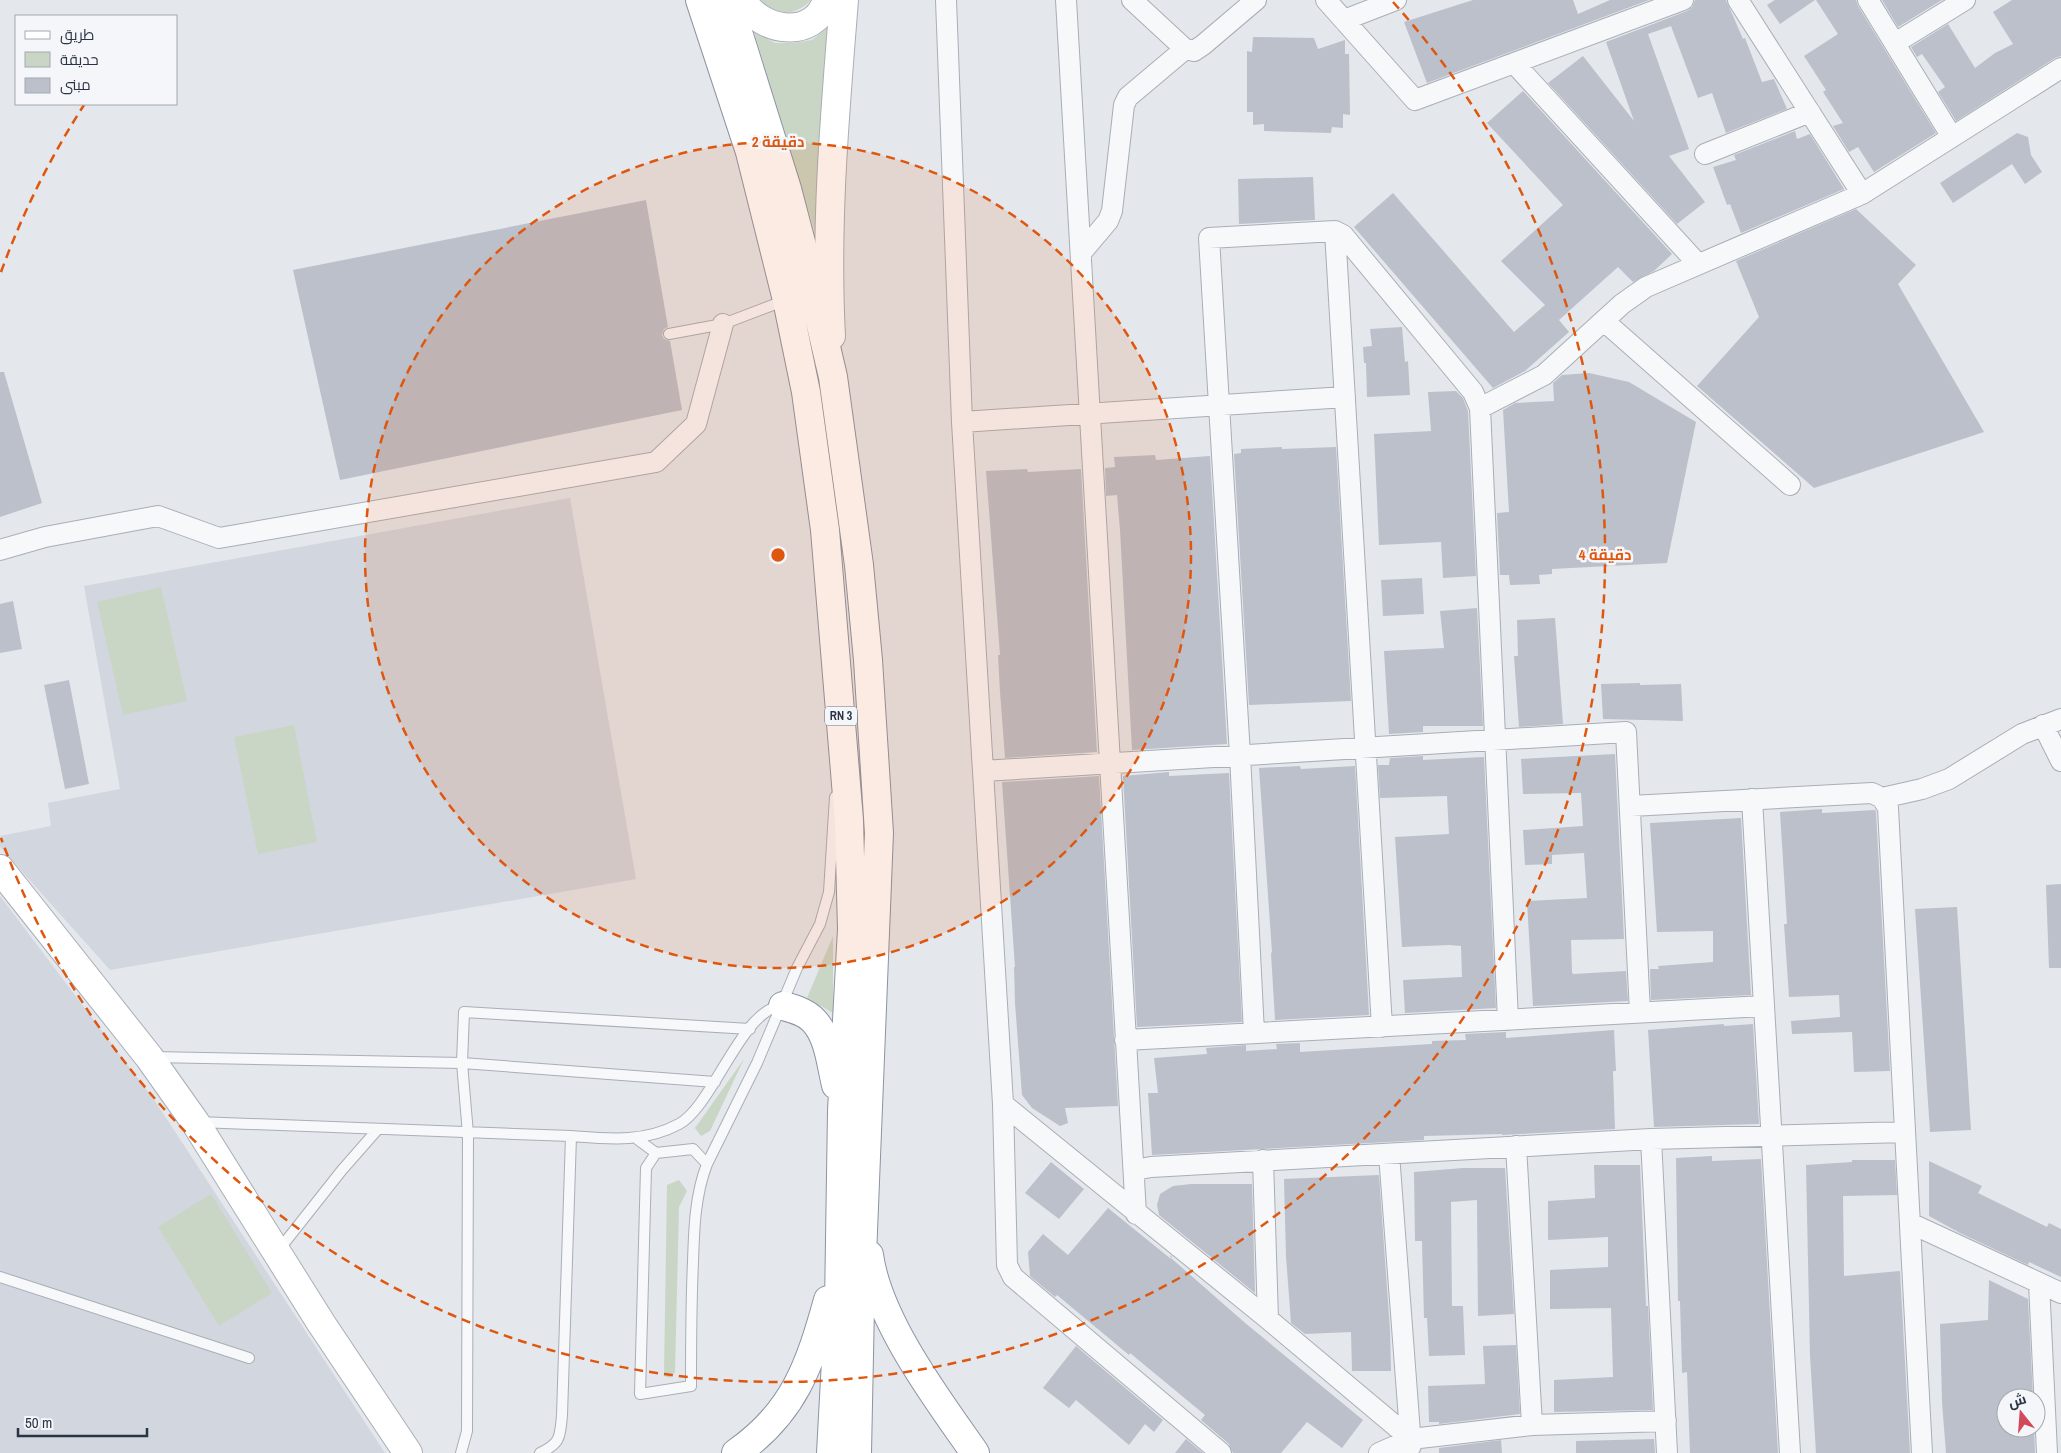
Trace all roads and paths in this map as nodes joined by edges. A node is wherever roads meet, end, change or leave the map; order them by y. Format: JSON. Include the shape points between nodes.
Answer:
{"nodes":[{"id":1,"x":700,"y":0,"type":"edge"},
{"id":2,"x":728,"y":0,"type":"edge"},
{"id":3,"x":742,"y":0,"type":"edge"},
{"id":4,"x":827,"y":0,"type":"edge"},
{"id":5,"x":844,"y":0,"type":"edge"},
{"id":6,"x":946,"y":0,"type":"edge"},
{"id":7,"x":1066,"y":0,"type":"edge"},
{"id":8,"x":1132,"y":0,"type":"edge"},
{"id":9,"x":1256,"y":0,"type":"edge"},
{"id":10,"x":1326,"y":0,"type":"edge"},
{"id":11,"x":1396,"y":0,"type":"edge"},
{"id":12,"x":1683,"y":0,"type":"edge"},
{"id":13,"x":1738,"y":0,"type":"edge"},
{"id":14,"x":1868,"y":0,"type":"edge"},
{"id":15,"x":1965,"y":0,"type":"edge"},
{"id":16,"x":1344,"y":20,"type":"junction"},
{"id":17,"x":1895,"y":43,"type":"junction"},
{"id":18,"x":1185,"y":49,"type":"junction"},
{"id":19,"x":1514,"y":63,"type":"junction"},
{"id":20,"x":2061,"y":68,"type":"edge"},
{"id":21,"x":1810,"y":112,"type":"junction"},
{"id":22,"x":1952,"y":137,"type":"junction"},
{"id":23,"x":1705,"y":154,"type":"dead end"},
{"id":24,"x":1862,"y":194,"type":"junction"},
{"id":25,"x":1335,"y":231,"type":"junction"},
{"id":26,"x":1081,"y":253,"type":"junction"},
{"id":27,"x":1698,"y":264,"type":"junction"},
{"id":28,"x":787,"y":300,"type":"junction"},
{"id":29,"x":1604,"y":321,"type":"junction"},
{"id":30,"x":723,"y":324,"type":"junction"},
{"id":31,"x":669,"y":334,"type":"dead end"},
{"id":32,"x":833,"y":377,"type":"junction"},
{"id":33,"x":1345,"y":397,"type":"junction"},
{"id":34,"x":1219,"y":406,"type":"junction"},
{"id":35,"x":1480,"y":408,"type":"junction"},
{"id":36,"x":1091,"y":414,"type":"junction"},
{"id":37,"x":962,"y":422,"type":"junction"},
{"id":38,"x":1790,"y":485,"type":"dead end"},
{"id":39,"x":0,"y":550,"type":"edge"},
{"id":40,"x":840,"y":701,"type":"junction"},
{"id":41,"x":2052,"y":722,"type":"edge"},
{"id":42,"x":1496,"y":740,"type":"junction"},
{"id":43,"x":1366,"y":747,"type":"junction"},
{"id":44,"x":1240,"y":755,"type":"junction"},
{"id":45,"x":2061,"y":761,"type":"edge"},
{"id":46,"x":1110,"y":762,"type":"junction"},
{"id":47,"x":983,"y":771,"type":"junction"},
{"id":48,"x":1882,"y":798,"type":"junction"},
{"id":49,"x":1752,"y":800,"type":"junction"},
{"id":50,"x":1631,"y":806,"type":"junction"},
{"id":51,"x":1,"y":872,"type":"edge"},
{"id":52,"x":783,"y":1006,"type":"junction"},
{"id":53,"x":1764,"y":1006,"type":"junction"},
{"id":54,"x":1640,"y":1012,"type":"junction"},
{"id":55,"x":1508,"y":1020,"type":"junction"},
{"id":56,"x":1382,"y":1027,"type":"junction"},
{"id":57,"x":750,"y":1029,"type":"junction"},
{"id":58,"x":1254,"y":1033,"type":"junction"},
{"id":59,"x":1125,"y":1040,"type":"junction"},
{"id":60,"x":149,"y":1057,"type":"junction"},
{"id":61,"x":462,"y":1063,"type":"junction"},
{"id":62,"x":715,"y":1082,"type":"junction"},
{"id":63,"x":1003,"y":1104,"type":"junction"},
{"id":64,"x":842,"y":1111,"type":"junction"},
{"id":65,"x":195,"y":1122,"type":"junction"},
{"id":66,"x":378,"y":1129,"type":"junction"},
{"id":67,"x":1905,"y":1132,"type":"junction"},
{"id":68,"x":468,"y":1134,"type":"junction"},
{"id":69,"x":571,"y":1136,"type":"junction"},
{"id":70,"x":1772,"y":1136,"type":"junction"},
{"id":71,"x":637,"y":1139,"type":"junction"},
{"id":72,"x":1651,"y":1139,"type":"junction"},
{"id":73,"x":1516,"y":1146,"type":"junction"},
{"id":74,"x":656,"y":1153,"type":"junction"},
{"id":75,"x":1389,"y":1154,"type":"junction"},
{"id":76,"x":1263,"y":1160,"type":"junction"},
{"id":77,"x":707,"y":1164,"type":"junction"},
{"id":78,"x":1135,"y":1170,"type":"junction"},
{"id":79,"x":864,"y":1214,"type":"junction"},
{"id":80,"x":1136,"y":1214,"type":"junction"},
{"id":81,"x":1910,"y":1223,"type":"junction"},
{"id":82,"x":277,"y":1252,"type":"junction"},
{"id":83,"x":839,"y":1263,"type":"junction"},
{"id":84,"x":0,"y":1277,"type":"edge"},
{"id":85,"x":2039,"y":1283,"type":"junction"},
{"id":86,"x":2061,"y":1293,"type":"edge"},
{"id":87,"x":1268,"y":1319,"type":"junction"},
{"id":88,"x":249,"y":1358,"type":"dead end"},
{"id":89,"x":1666,"y":1421,"type":"junction"},
{"id":90,"x":1532,"y":1425,"type":"junction"},
{"id":91,"x":1411,"y":1446,"type":"edge"},
{"id":92,"x":844,"y":1450,"type":"edge"},
{"id":93,"x":408,"y":1453,"type":"edge"},
{"id":94,"x":461,"y":1453,"type":"edge"},
{"id":95,"x":540,"y":1453,"type":"edge"},
{"id":96,"x":736,"y":1453,"type":"edge"},
{"id":97,"x":976,"y":1453,"type":"edge"},
{"id":98,"x":1220,"y":1453,"type":"edge"},
{"id":99,"x":1379,"y":1453,"type":"edge"},
{"id":100,"x":1667,"y":1453,"type":"edge"},
{"id":101,"x":1790,"y":1453,"type":"edge"},
{"id":102,"x":1922,"y":1453,"type":"edge"},
{"id":103,"x":2047,"y":1453,"type":"edge"}],
"edges":[{"from":1,"to":28,"type":"main road","number":"RN 3","via":[[750,152]]},
{"from":2,"to":32,"type":"main road","number":"RN 3","via":[[789,198]]},
{"from":3,"to":4,"type":"main road","via":[[754,16],[778,28],[802,25],[811,20]]},
{"from":5,"to":32,"type":"main road","via":[[831,171],[829,301]]},
{"from":6,"to":37,"type":"street"},
{"from":7,"to":26,"type":"street"},
{"from":8,"to":18,"type":"street"},
{"from":9,"to":18,"type":"street","via":[[1203,45],[1194,51]]},
{"from":10,"to":16,"type":"street"},
{"from":11,"to":16,"type":"street"},
{"from":12,"to":19,"type":"street"},
{"from":13,"to":21,"type":"street"},
{"from":14,"to":17,"type":"street"},
{"from":15,"to":17,"type":"street"},
{"from":16,"to":19,"type":"street","via":[[1415,100]]},
{"from":17,"to":22,"type":"street"},
{"from":18,"to":26,"type":"street","via":[[1128,97],[1124,104],[1112,211],[1108,221]]},
{"from":19,"to":27,"type":"street"},
{"from":20,"to":22,"type":"street"},
{"from":21,"to":23,"type":"street"},
{"from":21,"to":24,"type":"street"},
{"from":22,"to":24,"type":"street"},
{"from":24,"to":27,"type":"street"},
{"from":25,"to":33,"type":"street"},
{"from":25,"to":34,"type":"street","via":[[1209,238]]},
{"from":25,"to":35,"type":"street","via":[[1343,235],[1473,392]]},
{"from":26,"to":36,"type":"street"},
{"from":27,"to":29,"type":"street","via":[[1646,287]]},
{"from":28,"to":30,"type":"lane"},
{"from":28,"to":40,"type":"main road","number":"RN 3","via":[[817,459]]},
{"from":29,"to":35,"type":"street","via":[[1544,375]]},
{"from":29,"to":38,"type":"street"},
{"from":30,"to":31,"type":"lane"},
{"from":30,"to":39,"type":"street","via":[[696,424],[656,462],[219,538],[158,516],[45,537]]},
{"from":32,"to":79,"type":"main road","number":"RN 3","via":[[859,565],[879,833]]},
{"from":33,"to":34,"type":"street"},
{"from":33,"to":43,"type":"street"},
{"from":34,"to":36,"type":"street"},
{"from":34,"to":44,"type":"street"},
{"from":35,"to":42,"type":"street"},
{"from":36,"to":37,"type":"street"},
{"from":36,"to":46,"type":"street"},
{"from":37,"to":47,"type":"street"},
{"from":40,"to":52,"type":"lane","via":[[829,892],[820,924],[797,968]]},
{"from":40,"to":64,"type":"main road","number":"RN 3","via":[[849,820],[852,929]]},
{"from":41,"to":45,"type":"street"},
{"from":41,"to":48,"type":"street","via":[[2022,734],[1948,779]]},
{"from":42,"to":43,"type":"street"},
{"from":42,"to":50,"type":"street","via":[[1626,732]]},
{"from":42,"to":55,"type":"street"},
{"from":43,"to":44,"type":"street"},
{"from":43,"to":56,"type":"street"},
{"from":44,"to":46,"type":"street"},
{"from":44,"to":58,"type":"street"},
{"from":46,"to":47,"type":"street"},
{"from":46,"to":59,"type":"street"},
{"from":47,"to":63,"type":"street"},
{"from":48,"to":49,"type":"street","via":[[1872,793]]},
{"from":48,"to":67,"type":"street","via":[[1888,808]]},
{"from":49,"to":50,"type":"street"},
{"from":49,"to":53,"type":"street"},
{"from":50,"to":54,"type":"street"},
{"from":51,"to":60,"type":"main road"},
{"from":52,"to":57,"type":"lane","via":[[773,1006]]},
{"from":52,"to":64,"type":"main road","via":[[803,1013],[821,1032]]},
{"from":52,"to":77,"type":"lane"},
{"from":53,"to":54,"type":"street"},
{"from":53,"to":70,"type":"street"},
{"from":54,"to":55,"type":"street"},
{"from":55,"to":56,"type":"street"},
{"from":56,"to":58,"type":"street"},
{"from":57,"to":61,"type":"lane","via":[[464,1012]]},
{"from":57,"to":62,"type":"lane","via":[[730,1054]]},
{"from":58,"to":59,"type":"street"},
{"from":59,"to":78,"type":"street"},
{"from":60,"to":61,"type":"lane"},
{"from":60,"to":65,"type":"main road"},
{"from":61,"to":62,"type":"lane"},
{"from":61,"to":68,"type":"lane"},
{"from":62,"to":71,"type":"lane","via":[[682,1123]]},
{"from":63,"to":80,"type":"street"},
{"from":63,"to":98,"type":"street","via":[[1007,1265],[1013,1277]]},
{"from":64,"to":83,"type":"main road","number":"RN 3"},
{"from":65,"to":66,"type":"lane"},
{"from":65,"to":82,"type":"main road"},
{"from":66,"to":68,"type":"lane"},
{"from":66,"to":82,"type":"lane"},
{"from":67,"to":70,"type":"street"},
{"from":67,"to":81,"type":"street"},
{"from":68,"to":69,"type":"lane"},
{"from":68,"to":94,"type":"lane","via":[[466,1431]]},
{"from":69,"to":71,"type":"lane"},
{"from":69,"to":95,"type":"lane","via":[[560,1437]]},
{"from":70,"to":72,"type":"street"},
{"from":70,"to":101,"type":"street"},
{"from":71,"to":74,"type":"lane"},
{"from":72,"to":73,"type":"street"},
{"from":72,"to":89,"type":"street"},
{"from":73,"to":75,"type":"street"},
{"from":73,"to":90,"type":"street"},
{"from":74,"to":77,"type":"lane","via":[[694,1150]]},
{"from":74,"to":77,"type":"lane","via":[[646,1168],[640,1394],[691,1386],[694,1228],[699,1184]]},
{"from":75,"to":76,"type":"street"},
{"from":75,"to":91,"type":"street"},
{"from":76,"to":78,"type":"street"},
{"from":76,"to":87,"type":"street"},
{"from":78,"to":80,"type":"street"},
{"from":79,"to":92,"type":"main road","number":"RN 3"},
{"from":79,"to":97,"type":"main road","via":[[870,1259],[881,1298],[898,1334]]},
{"from":80,"to":87,"type":"street"},
{"from":81,"to":85,"type":"street"},
{"from":81,"to":102,"type":"street"},
{"from":82,"to":93,"type":"main road"},
{"from":83,"to":92,"type":"main road","number":"RN 3"},
{"from":83,"to":96,"type":"main road","via":[[810,1361],[794,1394],[773,1422]]},
{"from":84,"to":88,"type":"lane"},
{"from":85,"to":86,"type":"street"},
{"from":85,"to":103,"type":"street"},
{"from":87,"to":91,"type":"street"},
{"from":89,"to":90,"type":"street"},
{"from":89,"to":100,"type":"street"},
{"from":90,"to":91,"type":"street"},
{"from":91,"to":99,"type":"street"}]}
